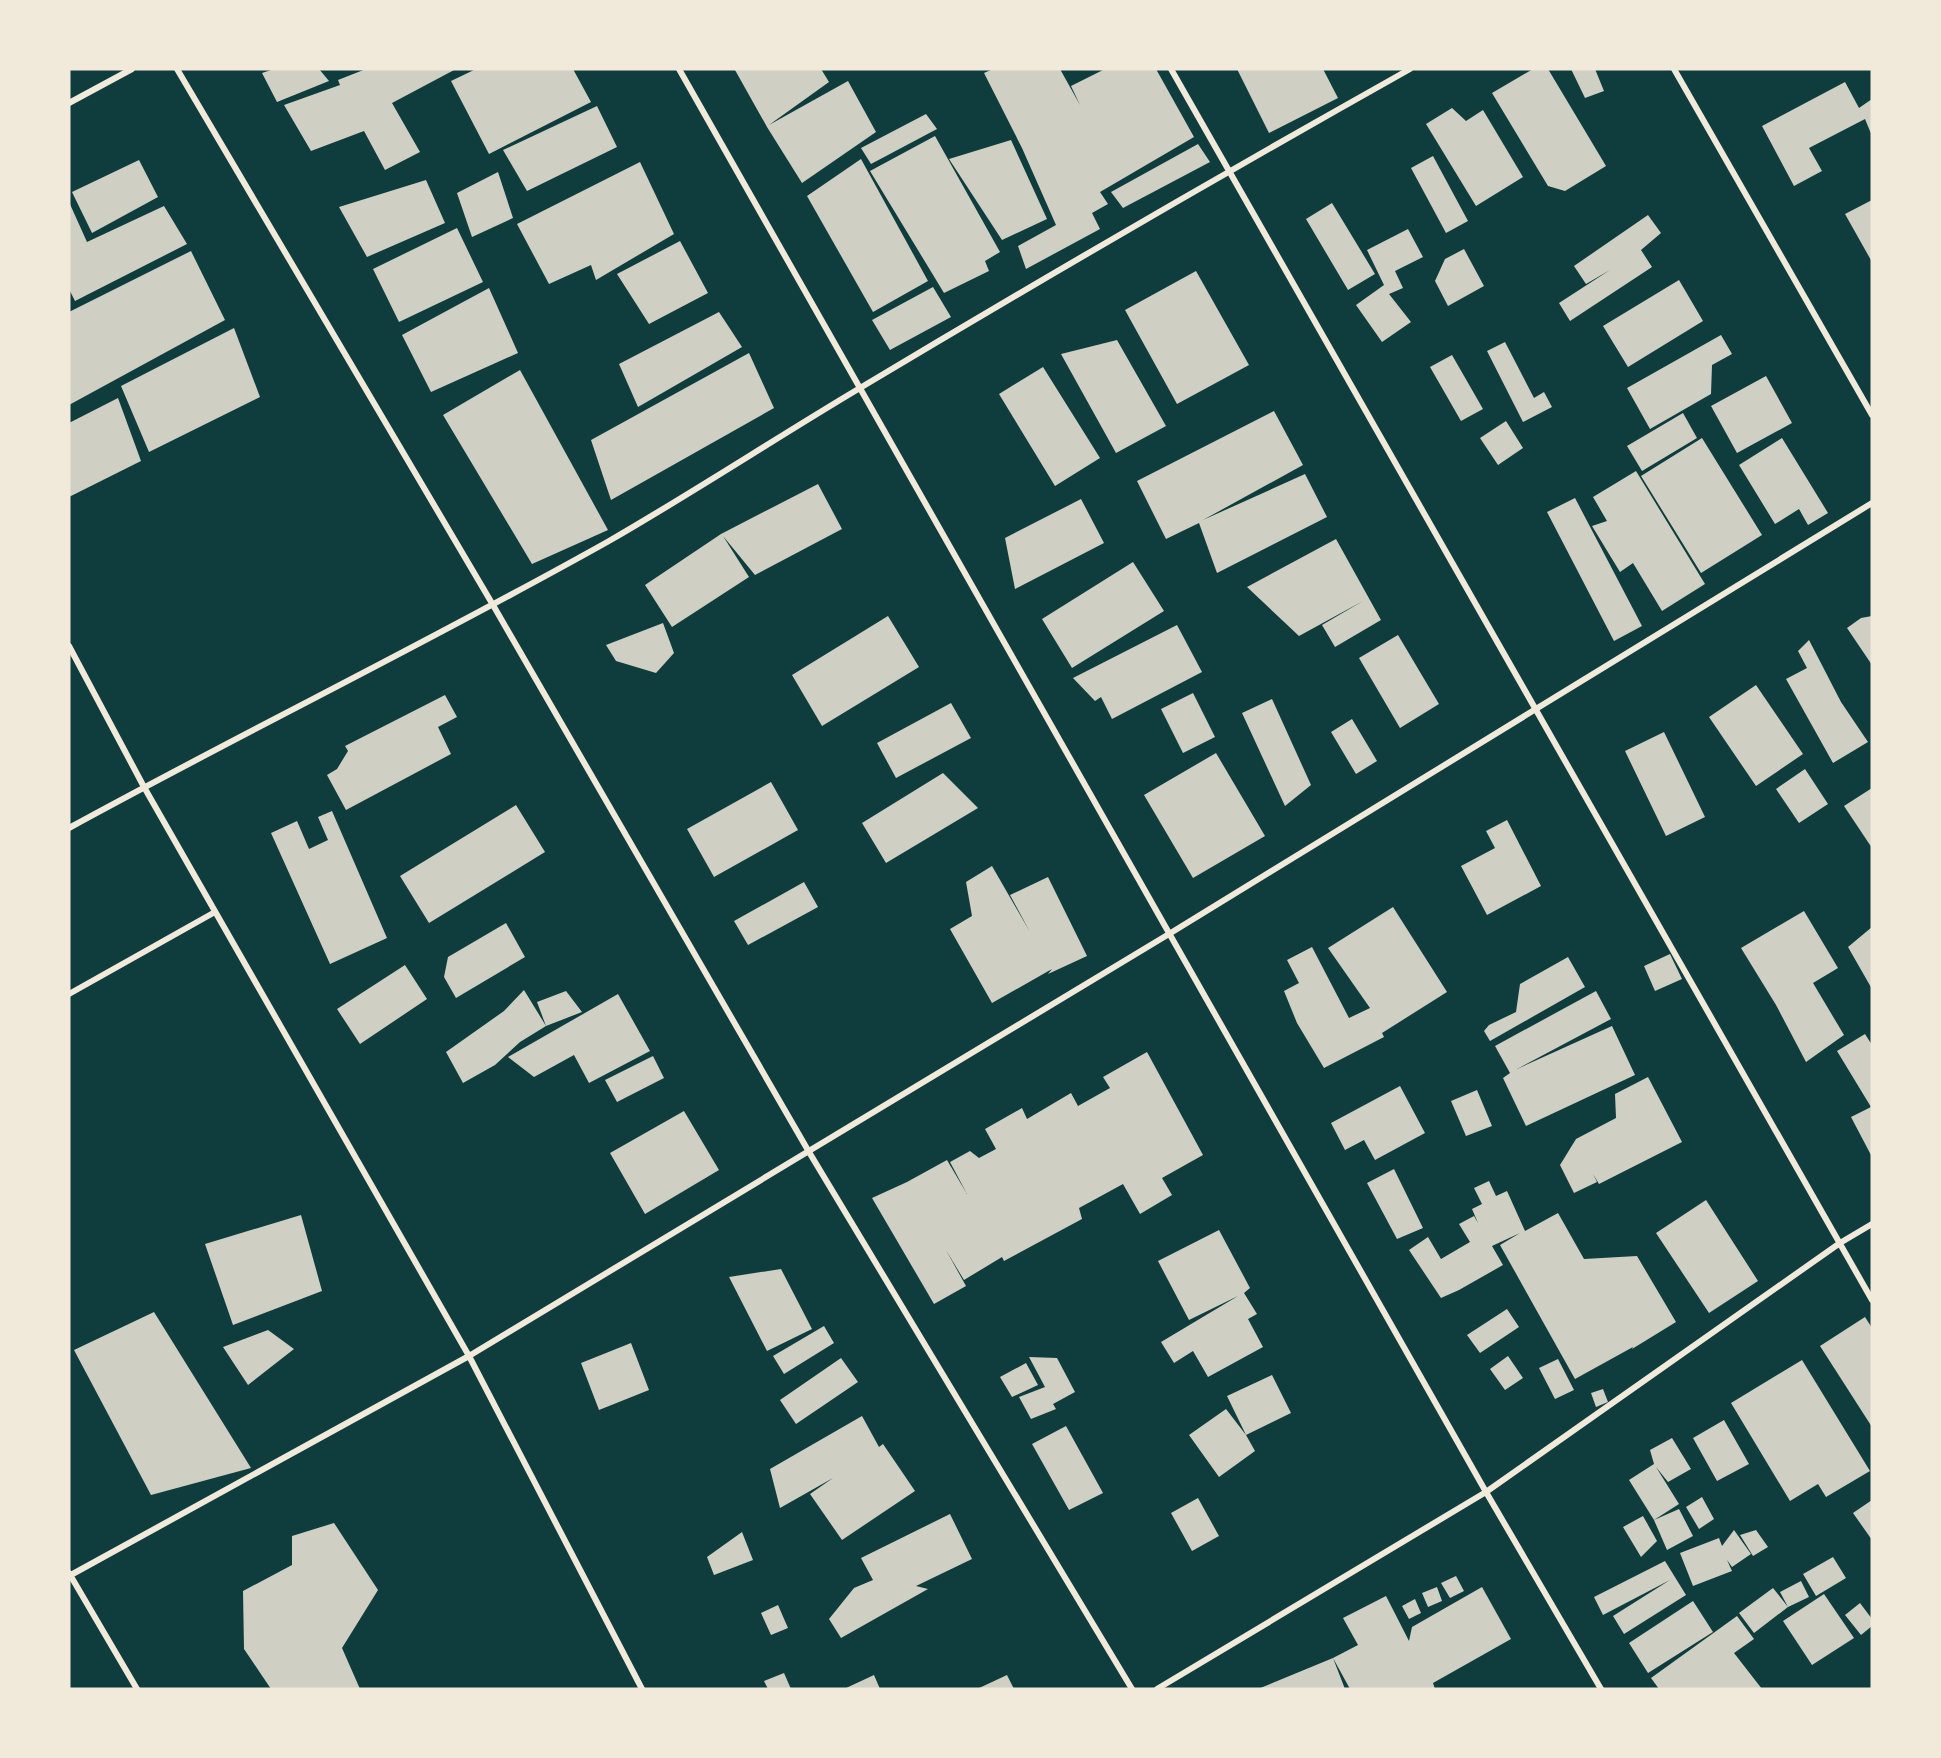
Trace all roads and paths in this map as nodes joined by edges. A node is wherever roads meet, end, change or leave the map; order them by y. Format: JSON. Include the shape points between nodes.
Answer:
{"nodes":[{"id":1,"x":132,"y":69,"type":"edge"},
{"id":2,"x":177,"y":69,"type":"edge"},
{"id":3,"x":679,"y":69,"type":"edge"},
{"id":4,"x":1171,"y":69,"type":"edge"},
{"id":5,"x":1410,"y":69,"type":"edge"},
{"id":6,"x":1674,"y":69,"type":"edge"},
{"id":7,"x":69,"y":103,"type":"edge"},
{"id":8,"x":1229,"y":171,"type":"junction"},
{"id":9,"x":859,"y":388,"type":"junction"},
{"id":10,"x":1872,"y":415,"type":"edge"},
{"id":11,"x":1872,"y":503,"type":"edge"},
{"id":12,"x":493,"y":605,"type":"junction"},
{"id":13,"x":69,"y":646,"type":"edge"},
{"id":14,"x":1535,"y":709,"type":"junction"},
{"id":15,"x":144,"y":787,"type":"junction"},
{"id":16,"x":69,"y":828,"type":"edge"},
{"id":17,"x":215,"y":912,"type":"junction"},
{"id":18,"x":1169,"y":934,"type":"junction"},
{"id":19,"x":69,"y":994,"type":"edge"},
{"id":20,"x":809,"y":1152,"type":"junction"},
{"id":21,"x":1872,"y":1224,"type":"edge"},
{"id":22,"x":1840,"y":1244,"type":"junction"},
{"id":23,"x":1872,"y":1300,"type":"edge"},
{"id":24,"x":469,"y":1356,"type":"junction"},
{"id":25,"x":1486,"y":1492,"type":"junction"},
{"id":26,"x":70,"y":1575,"type":"edge"},
{"id":27,"x":137,"y":1689,"type":"edge"},
{"id":28,"x":642,"y":1689,"type":"edge"},
{"id":29,"x":1132,"y":1689,"type":"edge"},
{"id":30,"x":1157,"y":1689,"type":"edge"},
{"id":31,"x":1601,"y":1689,"type":"edge"}],
"edges":[{"from":1,"to":7,"type":"street"},
{"from":2,"to":12,"type":"street"},
{"from":3,"to":9,"type":"street"},
{"from":4,"to":8,"type":"street"},
{"from":5,"to":8,"type":"street"},
{"from":6,"to":10,"type":"street"},
{"from":8,"to":9,"type":"street"},
{"from":8,"to":14,"type":"street"},
{"from":9,"to":12,"type":"street","via":[[612,539]]},
{"from":9,"to":18,"type":"street"},
{"from":11,"to":14,"type":"street"},
{"from":12,"to":15,"type":"street"},
{"from":12,"to":20,"type":"street"},
{"from":13,"to":15,"type":"street"},
{"from":14,"to":18,"type":"street"},
{"from":14,"to":22,"type":"street"},
{"from":15,"to":16,"type":"street"},
{"from":15,"to":17,"type":"street"},
{"from":17,"to":19,"type":"street"},
{"from":17,"to":24,"type":"street"},
{"from":18,"to":20,"type":"street"},
{"from":18,"to":25,"type":"street"},
{"from":20,"to":24,"type":"street"},
{"from":20,"to":29,"type":"street"},
{"from":21,"to":22,"type":"street"},
{"from":22,"to":23,"type":"street"},
{"from":22,"to":25,"type":"street"},
{"from":24,"to":26,"type":"street"},
{"from":24,"to":28,"type":"street"},
{"from":25,"to":30,"type":"street"},
{"from":25,"to":31,"type":"street"},
{"from":26,"to":27,"type":"street"}]}
